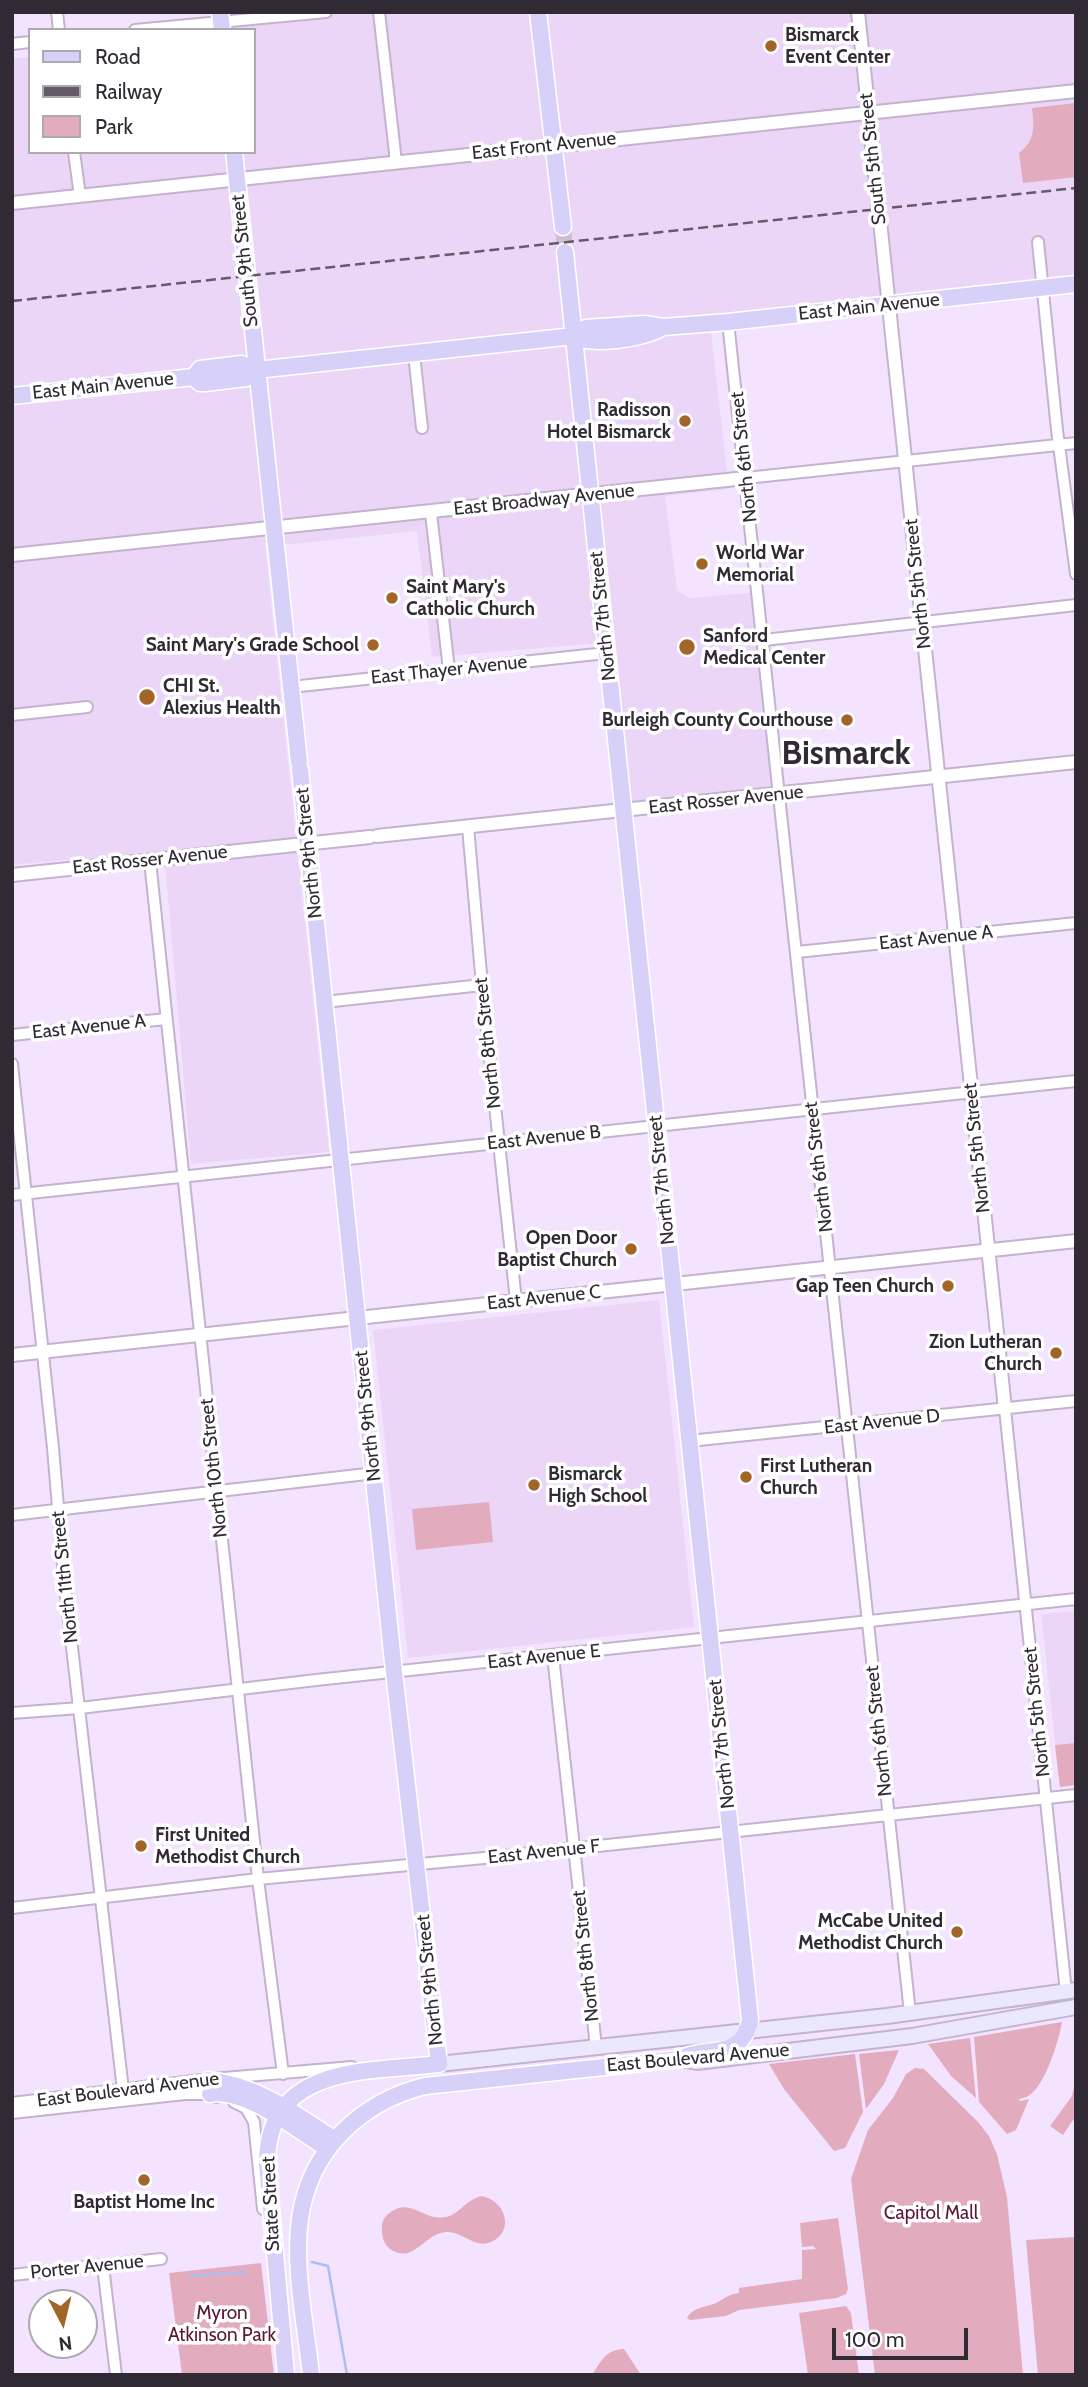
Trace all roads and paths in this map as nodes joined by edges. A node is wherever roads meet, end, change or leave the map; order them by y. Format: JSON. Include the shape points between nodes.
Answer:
{"nodes":[{"id":1,"x":326,"y":12,"type":"edge"},
{"id":2,"x":379,"y":12,"type":"edge"},
{"id":3,"x":538,"y":12,"type":"edge"},
{"id":4,"x":858,"y":12,"type":"edge"},
{"id":5,"x":221,"y":22,"type":"edge"},
{"id":6,"x":156,"y":28,"type":"edge"},
{"id":7,"x":1076,"y":91,"type":"edge"},
{"id":8,"x":868,"y":113,"type":"junction"},
{"id":9,"x":553,"y":145,"type":"junction"},
{"id":10,"x":74,"y":154,"type":"edge"},
{"id":11,"x":234,"y":154,"type":"edge"},
{"id":12,"x":396,"y":162,"type":"junction"},
{"id":13,"x":237,"y":179,"type":"junction"},
{"id":14,"x":80,"y":196,"type":"junction"},
{"id":15,"x":12,"y":203,"type":"edge"},
{"id":16,"x":562,"y":226,"type":"tunnel mouth"},
{"id":17,"x":1038,"y":242,"type":"dead end"},
{"id":18,"x":565,"y":252,"type":"tunnel mouth"},
{"id":19,"x":1076,"y":284,"type":"edge"},
{"id":20,"x":1044,"y":287,"type":"junction"},
{"id":21,"x":889,"y":305,"type":"junction"},
{"id":22,"x":729,"y":322,"type":"junction"},
{"id":23,"x":574,"y":336,"type":"junction"},
{"id":24,"x":414,"y":354,"type":"junction"},
{"id":25,"x":256,"y":370,"type":"junction"},
{"id":26,"x":12,"y":396,"type":"edge"},
{"id":27,"x":422,"y":428,"type":"dead end"},
{"id":28,"x":1076,"y":443,"type":"edge"},
{"id":29,"x":1059,"y":445,"type":"junction"},
{"id":30,"x":905,"y":461,"type":"junction"},
{"id":31,"x":746,"y":478,"type":"junction"},
{"id":32,"x":590,"y":495,"type":"junction"},
{"id":33,"x":431,"y":513,"type":"junction"},
{"id":34,"x":274,"y":527,"type":"junction"},
{"id":35,"x":12,"y":555,"type":"edge"},
{"id":36,"x":1076,"y":574,"type":"edge"},
{"id":37,"x":1076,"y":605,"type":"edge"},
{"id":38,"x":922,"y":621,"type":"junction"},
{"id":39,"x":764,"y":640,"type":"junction"},
{"id":40,"x":606,"y":653,"type":"junction"},
{"id":41,"x":449,"y":670,"type":"junction"},
{"id":42,"x":291,"y":687,"type":"junction"},
{"id":43,"x":87,"y":707,"type":"dead end"},
{"id":44,"x":12,"y":715,"type":"edge"},
{"id":45,"x":1076,"y":762,"type":"edge"},
{"id":46,"x":938,"y":778,"type":"junction"},
{"id":47,"x":780,"y":794,"type":"junction"},
{"id":48,"x":623,"y":811,"type":"junction"},
{"id":49,"x":468,"y":827,"type":"junction"},
{"id":50,"x":307,"y":843,"type":"junction"},
{"id":51,"x":150,"y":861,"type":"junction"},
{"id":52,"x":12,"y":875,"type":"edge"},
{"id":53,"x":1076,"y":923,"type":"edge"},
{"id":54,"x":955,"y":936,"type":"junction"},
{"id":55,"x":797,"y":952,"type":"junction"},
{"id":56,"x":482,"y":985,"type":"junction"},
{"id":57,"x":324,"y":1002,"type":"junction"},
{"id":58,"x":166,"y":1018,"type":"junction"},
{"id":59,"x":12,"y":1035,"type":"edge"},
{"id":60,"x":12,"y":1064,"type":"edge"},
{"id":61,"x":1076,"y":1081,"type":"edge"},
{"id":62,"x":971,"y":1093,"type":"junction"},
{"id":63,"x":812,"y":1110,"type":"junction"},
{"id":64,"x":656,"y":1127,"type":"junction"},
{"id":65,"x":499,"y":1143,"type":"junction"},
{"id":66,"x":341,"y":1160,"type":"junction"},
{"id":67,"x":183,"y":1177,"type":"junction"},
{"id":68,"x":25,"y":1194,"type":"junction"},
{"id":69,"x":12,"y":1195,"type":"edge"},
{"id":70,"x":1076,"y":1241,"type":"edge"},
{"id":71,"x":988,"y":1251,"type":"junction"},
{"id":72,"x":831,"y":1268,"type":"junction"},
{"id":73,"x":673,"y":1284,"type":"junction"},
{"id":74,"x":516,"y":1301,"type":"junction"},
{"id":75,"x":358,"y":1319,"type":"junction"},
{"id":76,"x":200,"y":1335,"type":"junction"},
{"id":77,"x":43,"y":1351,"type":"junction"},
{"id":78,"x":12,"y":1355,"type":"edge"},
{"id":79,"x":1076,"y":1401,"type":"edge"},
{"id":80,"x":1004,"y":1409,"type":"junction"},
{"id":81,"x":847,"y":1426,"type":"junction"},
{"id":82,"x":689,"y":1441,"type":"junction"},
{"id":83,"x":375,"y":1473,"type":"junction"},
{"id":84,"x":216,"y":1493,"type":"junction"},
{"id":85,"x":59,"y":1510,"type":"junction"},
{"id":86,"x":12,"y":1515,"type":"edge"},
{"id":87,"x":1076,"y":1599,"type":"edge"},
{"id":88,"x":1025,"y":1605,"type":"junction"},
{"id":89,"x":868,"y":1622,"type":"junction"},
{"id":90,"x":712,"y":1639,"type":"junction"},
{"id":91,"x":553,"y":1656,"type":"junction"},
{"id":92,"x":394,"y":1672,"type":"junction"},
{"id":93,"x":239,"y":1689,"type":"junction"},
{"id":94,"x":80,"y":1708,"type":"junction"},
{"id":95,"x":12,"y":1713,"type":"edge"},
{"id":96,"x":1076,"y":1795,"type":"edge"},
{"id":97,"x":1046,"y":1798,"type":"junction"},
{"id":98,"x":888,"y":1815,"type":"junction"},
{"id":99,"x":731,"y":1832,"type":"junction"},
{"id":100,"x":574,"y":1849,"type":"junction"},
{"id":101,"x":417,"y":1865,"type":"junction"},
{"id":102,"x":258,"y":1879,"type":"junction"},
{"id":103,"x":101,"y":1898,"type":"junction"},
{"id":104,"x":12,"y":1908,"type":"edge"},
{"id":105,"x":1071,"y":1991,"type":"edge"},
{"id":106,"x":1076,"y":2007,"type":"edge"},
{"id":107,"x":910,"y":2013,"type":"junction"},
{"id":108,"x":747,"y":2031,"type":"junction"},
{"id":109,"x":596,"y":2047,"type":"junction"},
{"id":110,"x":679,"y":2059,"type":"junction"},
{"id":111,"x":439,"y":2064,"type":"junction"},
{"id":112,"x":410,"y":2067,"type":"junction"},
{"id":113,"x":284,"y":2074,"type":"junction"},
{"id":114,"x":488,"y":2079,"type":"junction"},
{"id":115,"x":209,"y":2087,"type":"junction"},
{"id":116,"x":123,"y":2090,"type":"junction"},
{"id":117,"x":12,"y":2103,"type":"edge"},
{"id":118,"x":281,"y":2112,"type":"junction"},
{"id":119,"x":12,"y":2113,"type":"edge"},
{"id":120,"x":331,"y":2145,"type":"junction"},
{"id":121,"x":161,"y":2259,"type":"dead end"},
{"id":122,"x":274,"y":2263,"type":"junction"},
{"id":123,"x":103,"y":2266,"type":"junction"},
{"id":124,"x":12,"y":2275,"type":"edge"},
{"id":125,"x":116,"y":2375,"type":"edge"},
{"id":126,"x":286,"y":2375,"type":"edge"},
{"id":127,"x":311,"y":2375,"type":"edge"}],
"edges":[{"from":1,"to":5,"type":"street"},
{"from":2,"to":12,"type":"street"},
{"from":3,"to":9,"type":"main road"},
{"from":4,"to":8,"type":"street","name":"South 5th Street"},
{"from":5,"to":6,"type":"street"},
{"from":7,"to":8,"type":"street","name":"East Front Avenue"},
{"from":8,"to":9,"type":"street","name":"East Front Avenue"},
{"from":8,"to":21,"type":"street","name":"South 5th Street"},
{"from":9,"to":12,"type":"street","name":"East Front Avenue"},
{"from":9,"to":16,"type":"main road"},
{"from":10,"to":14,"type":"street"},
{"from":11,"to":13,"type":"main road","name":"South 9th Street"},
{"from":12,"to":13,"type":"street","name":"East Front Avenue"},
{"from":13,"to":14,"type":"street","name":"East Front Avenue"},
{"from":13,"to":25,"type":"main road","name":"South 9th Street"},
{"from":14,"to":15,"type":"street","name":"East Front Avenue"},
{"from":17,"to":20,"type":"street"},
{"from":18,"to":23,"type":"main road","name":"North 7th Street"},
{"from":19,"to":20,"type":"main road","name":"East Main Avenue"},
{"from":20,"to":21,"type":"main road","name":"East Main Avenue"},
{"from":20,"to":29,"type":"street"},
{"from":21,"to":22,"type":"main road","name":"East Main Avenue"},
{"from":21,"to":30,"type":"street","name":"North 5th Street"},
{"from":22,"to":23,"type":"main road","name":"East Main Avenue","via":[[663,327],[645,335],[588,342]]},
{"from":22,"to":31,"type":"street","name":"North 6th Street"},
{"from":23,"to":24,"type":"main road","name":"East Main Avenue"},
{"from":23,"to":32,"type":"main road","name":"North 7th Street"},
{"from":24,"to":25,"type":"main road","name":"East Main Avenue"},
{"from":24,"to":27,"type":"street"},
{"from":25,"to":26,"type":"main road","name":"East Main Avenue","via":[[242,364],[202,368],[194,377]]},
{"from":25,"to":34,"type":"main road","name":"North 9th Street"},
{"from":28,"to":29,"type":"street","name":"East Broadway Avenue"},
{"from":29,"to":30,"type":"street","name":"East Broadway Avenue"},
{"from":29,"to":36,"type":"street"},
{"from":30,"to":31,"type":"street","name":"East Broadway Avenue"},
{"from":30,"to":38,"type":"street","name":"North 5th Street"},
{"from":31,"to":32,"type":"street","name":"East Broadway Avenue"},
{"from":31,"to":39,"type":"street","name":"North 6th Street"},
{"from":32,"to":33,"type":"street","name":"East Broadway Avenue"},
{"from":32,"to":40,"type":"main road","name":"North 7th Street"},
{"from":33,"to":34,"type":"street","name":"East Broadway Avenue"},
{"from":33,"to":41,"type":"street"},
{"from":34,"to":35,"type":"street","name":"East Broadway Avenue"},
{"from":34,"to":42,"type":"main road","name":"North 9th Street"},
{"from":37,"to":38,"type":"street"},
{"from":38,"to":39,"type":"street"},
{"from":38,"to":46,"type":"street","name":"North 5th Street"},
{"from":39,"to":47,"type":"street","name":"North 6th Street"},
{"from":40,"to":41,"type":"street","name":"East Thayer Avenue"},
{"from":40,"to":48,"type":"main road","name":"North 7th Street"},
{"from":41,"to":42,"type":"street","name":"East Thayer Avenue"},
{"from":42,"to":50,"type":"main road","name":"North 9th Street"},
{"from":43,"to":44,"type":"street"},
{"from":45,"to":46,"type":"street","name":"East Rosser Avenue"},
{"from":46,"to":47,"type":"street","name":"East Rosser Avenue"},
{"from":46,"to":54,"type":"street","name":"North 5th Street"},
{"from":47,"to":48,"type":"street","name":"East Rosser Avenue"},
{"from":47,"to":55,"type":"street","name":"North 6th Street"},
{"from":48,"to":49,"type":"street","name":"East Rosser Avenue"},
{"from":48,"to":64,"type":"main road","name":"North 7th Street"},
{"from":49,"to":50,"type":"street","name":"East Rosser Avenue"},
{"from":49,"to":56,"type":"street","name":"North 8th Street"},
{"from":50,"to":51,"type":"street","name":"East Rosser Avenue"},
{"from":50,"to":57,"type":"main road","name":"North 9th Street"},
{"from":51,"to":52,"type":"street","name":"East Rosser Avenue"},
{"from":51,"to":58,"type":"street","name":"North 10th Street"},
{"from":53,"to":54,"type":"street","name":"East Avenue A"},
{"from":54,"to":55,"type":"street","name":"East Avenue A"},
{"from":54,"to":62,"type":"street","name":"North 5th Street"},
{"from":55,"to":63,"type":"street","name":"North 6th Street"},
{"from":56,"to":57,"type":"street"},
{"from":56,"to":65,"type":"street","name":"North 8th Street"},
{"from":57,"to":66,"type":"main road","name":"North 9th Street"},
{"from":58,"to":59,"type":"street","name":"East Avenue A"},
{"from":58,"to":67,"type":"street","name":"North 10th Street"},
{"from":60,"to":68,"type":"street","name":"North 11th Street"},
{"from":61,"to":62,"type":"street","name":"East Avenue B"},
{"from":62,"to":63,"type":"street","name":"East Avenue B"},
{"from":62,"to":71,"type":"street","name":"North 5th Street"},
{"from":63,"to":64,"type":"street","name":"East Avenue B"},
{"from":63,"to":72,"type":"street","name":"North 6th Street"},
{"from":64,"to":65,"type":"street","name":"East Avenue B"},
{"from":64,"to":73,"type":"main road","name":"North 7th Street"},
{"from":65,"to":66,"type":"street","name":"East Avenue B"},
{"from":65,"to":74,"type":"street","name":"North 8th Street"},
{"from":66,"to":67,"type":"street","name":"East Avenue B"},
{"from":66,"to":75,"type":"main road","name":"North 9th Street"},
{"from":67,"to":68,"type":"street","name":"East Avenue B"},
{"from":67,"to":76,"type":"street","name":"North 10th Street"},
{"from":68,"to":69,"type":"street","name":"East Avenue B"},
{"from":68,"to":77,"type":"street","name":"North 11th Street"},
{"from":70,"to":71,"type":"street","name":"East Avenue C"},
{"from":71,"to":72,"type":"street","name":"East Avenue C"},
{"from":71,"to":80,"type":"street","name":"North 5th Street"},
{"from":72,"to":73,"type":"street","name":"East Avenue C"},
{"from":72,"to":81,"type":"street","name":"North 6th Street"},
{"from":73,"to":74,"type":"street","name":"East Avenue C"},
{"from":73,"to":82,"type":"main road","name":"North 7th Street"},
{"from":74,"to":75,"type":"street","name":"East Avenue C"},
{"from":75,"to":76,"type":"street","name":"East Avenue C"},
{"from":75,"to":83,"type":"main road","name":"North 9th Street"},
{"from":76,"to":77,"type":"street","name":"East Avenue C"},
{"from":76,"to":84,"type":"street","name":"North 10th Street"},
{"from":77,"to":78,"type":"street","name":"East Avenue C"},
{"from":77,"to":85,"type":"street","name":"North 11th Street"},
{"from":79,"to":80,"type":"street","name":"East Avenue D"},
{"from":80,"to":81,"type":"street","name":"East Avenue D"},
{"from":80,"to":88,"type":"street","name":"North 5th Street"},
{"from":81,"to":82,"type":"street","name":"East Avenue D"},
{"from":81,"to":89,"type":"street","name":"North 6th Street"},
{"from":82,"to":90,"type":"main road","name":"North 7th Street"},
{"from":83,"to":84,"type":"street"},
{"from":83,"to":92,"type":"main road","name":"North 9th Street"},
{"from":84,"to":85,"type":"street"},
{"from":84,"to":93,"type":"street","name":"North 10th Street"},
{"from":85,"to":86,"type":"street"},
{"from":85,"to":94,"type":"street","name":"North 11th Street"},
{"from":87,"to":88,"type":"street","name":"East Avenue E"},
{"from":88,"to":89,"type":"street","name":"East Avenue E"},
{"from":88,"to":97,"type":"street","name":"North 5th Street"},
{"from":89,"to":90,"type":"street","name":"East Avenue E"},
{"from":89,"to":98,"type":"street","name":"North 6th Street"},
{"from":90,"to":91,"type":"street","name":"East Avenue E"},
{"from":90,"to":99,"type":"main road","name":"North 7th Street"},
{"from":91,"to":92,"type":"street","name":"East Avenue E"},
{"from":91,"to":100,"type":"street","name":"North 8th Street"},
{"from":92,"to":93,"type":"street","name":"East Avenue E"},
{"from":92,"to":101,"type":"main road","name":"North 9th Street"},
{"from":93,"to":94,"type":"street","name":"East Avenue E"},
{"from":93,"to":102,"type":"street","name":"North 10th Street"},
{"from":94,"to":95,"type":"street","name":"East Avenue E"},
{"from":94,"to":103,"type":"street","name":"North 11th Street"},
{"from":96,"to":97,"type":"street","name":"East Avenue F"},
{"from":97,"to":98,"type":"street","name":"East Avenue F"},
{"from":97,"to":105,"type":"street","name":"North 5th Street"},
{"from":98,"to":99,"type":"street","name":"East Avenue F"},
{"from":98,"to":107,"type":"street","name":"North 6th Street"},
{"from":99,"to":100,"type":"street","name":"East Avenue F"},
{"from":99,"to":108,"type":"main road","name":"North 7th Street","via":[[750,2013]]},
{"from":100,"to":101,"type":"street","name":"East Avenue F"},
{"from":100,"to":109,"type":"street","name":"North 8th Street"},
{"from":101,"to":102,"type":"street","name":"East Avenue F"},
{"from":101,"to":111,"type":"main road","name":"North 9th Street"},
{"from":102,"to":103,"type":"street","name":"East Avenue F"},
{"from":102,"to":113,"type":"street","name":"North 10th Street"},
{"from":103,"to":104,"type":"street","name":"East Avenue F"},
{"from":103,"to":116,"type":"street","name":"North 11th Street"},
{"from":105,"to":107,"type":"main road","name":"East Boulevard Avenue"},
{"from":106,"to":110,"type":"main road","name":"East Boulevard Avenue","via":[[912,2036],[691,2062]]},
{"from":107,"to":108,"type":"main road","name":"East Boulevard Avenue"},
{"from":108,"to":109,"type":"main road","name":"East Boulevard Avenue"},
{"from":108,"to":110,"type":"main road","via":[[727,2049]]},
{"from":109,"to":111,"type":"main road","name":"East Boulevard Avenue"},
{"from":110,"to":114,"type":"main road","name":"East Boulevard Avenue"},
{"from":111,"to":112,"type":"main road","name":"East Boulevard Avenue"},
{"from":111,"to":114,"type":"main road","via":[[461,2075]]},
{"from":112,"to":113,"type":"street","name":"East Boulevard Avenue"},
{"from":112,"to":118,"type":"main road","name":"East Boulevard Avenue","via":[[345,2074],[314,2083]]},
{"from":113,"to":115,"type":"street","name":"East Boulevard Avenue"},
{"from":114,"to":120,"type":"main road","name":"East Boulevard Avenue","via":[[395,2096],[360,2116]]},
{"from":115,"to":116,"type":"street","name":"East Boulevard Avenue"},
{"from":115,"to":118,"type":"main road","via":[[245,2087]]},
{"from":115,"to":119,"type":"street","name":"East Boulevard Avenue","via":[[185,2094]]},
{"from":115,"to":122,"type":"street","name":"East Boulevard Avenue","via":[[252,2116]]},
{"from":116,"to":117,"type":"street","name":"East Boulevard Avenue"},
{"from":118,"to":120,"type":"main road"},
{"from":118,"to":122,"type":"main road","name":"State Street","via":[[271,2131],[267,2155]]},
{"from":120,"to":127,"type":"main road","name":"State Street","via":[[309,2185],[299,2230]]},
{"from":121,"to":123,"type":"street","name":"Porter Avenue"},
{"from":122,"to":126,"type":"main road","name":"State Street"},
{"from":123,"to":124,"type":"street","name":"Porter Avenue"},
{"from":123,"to":125,"type":"street"}]}
